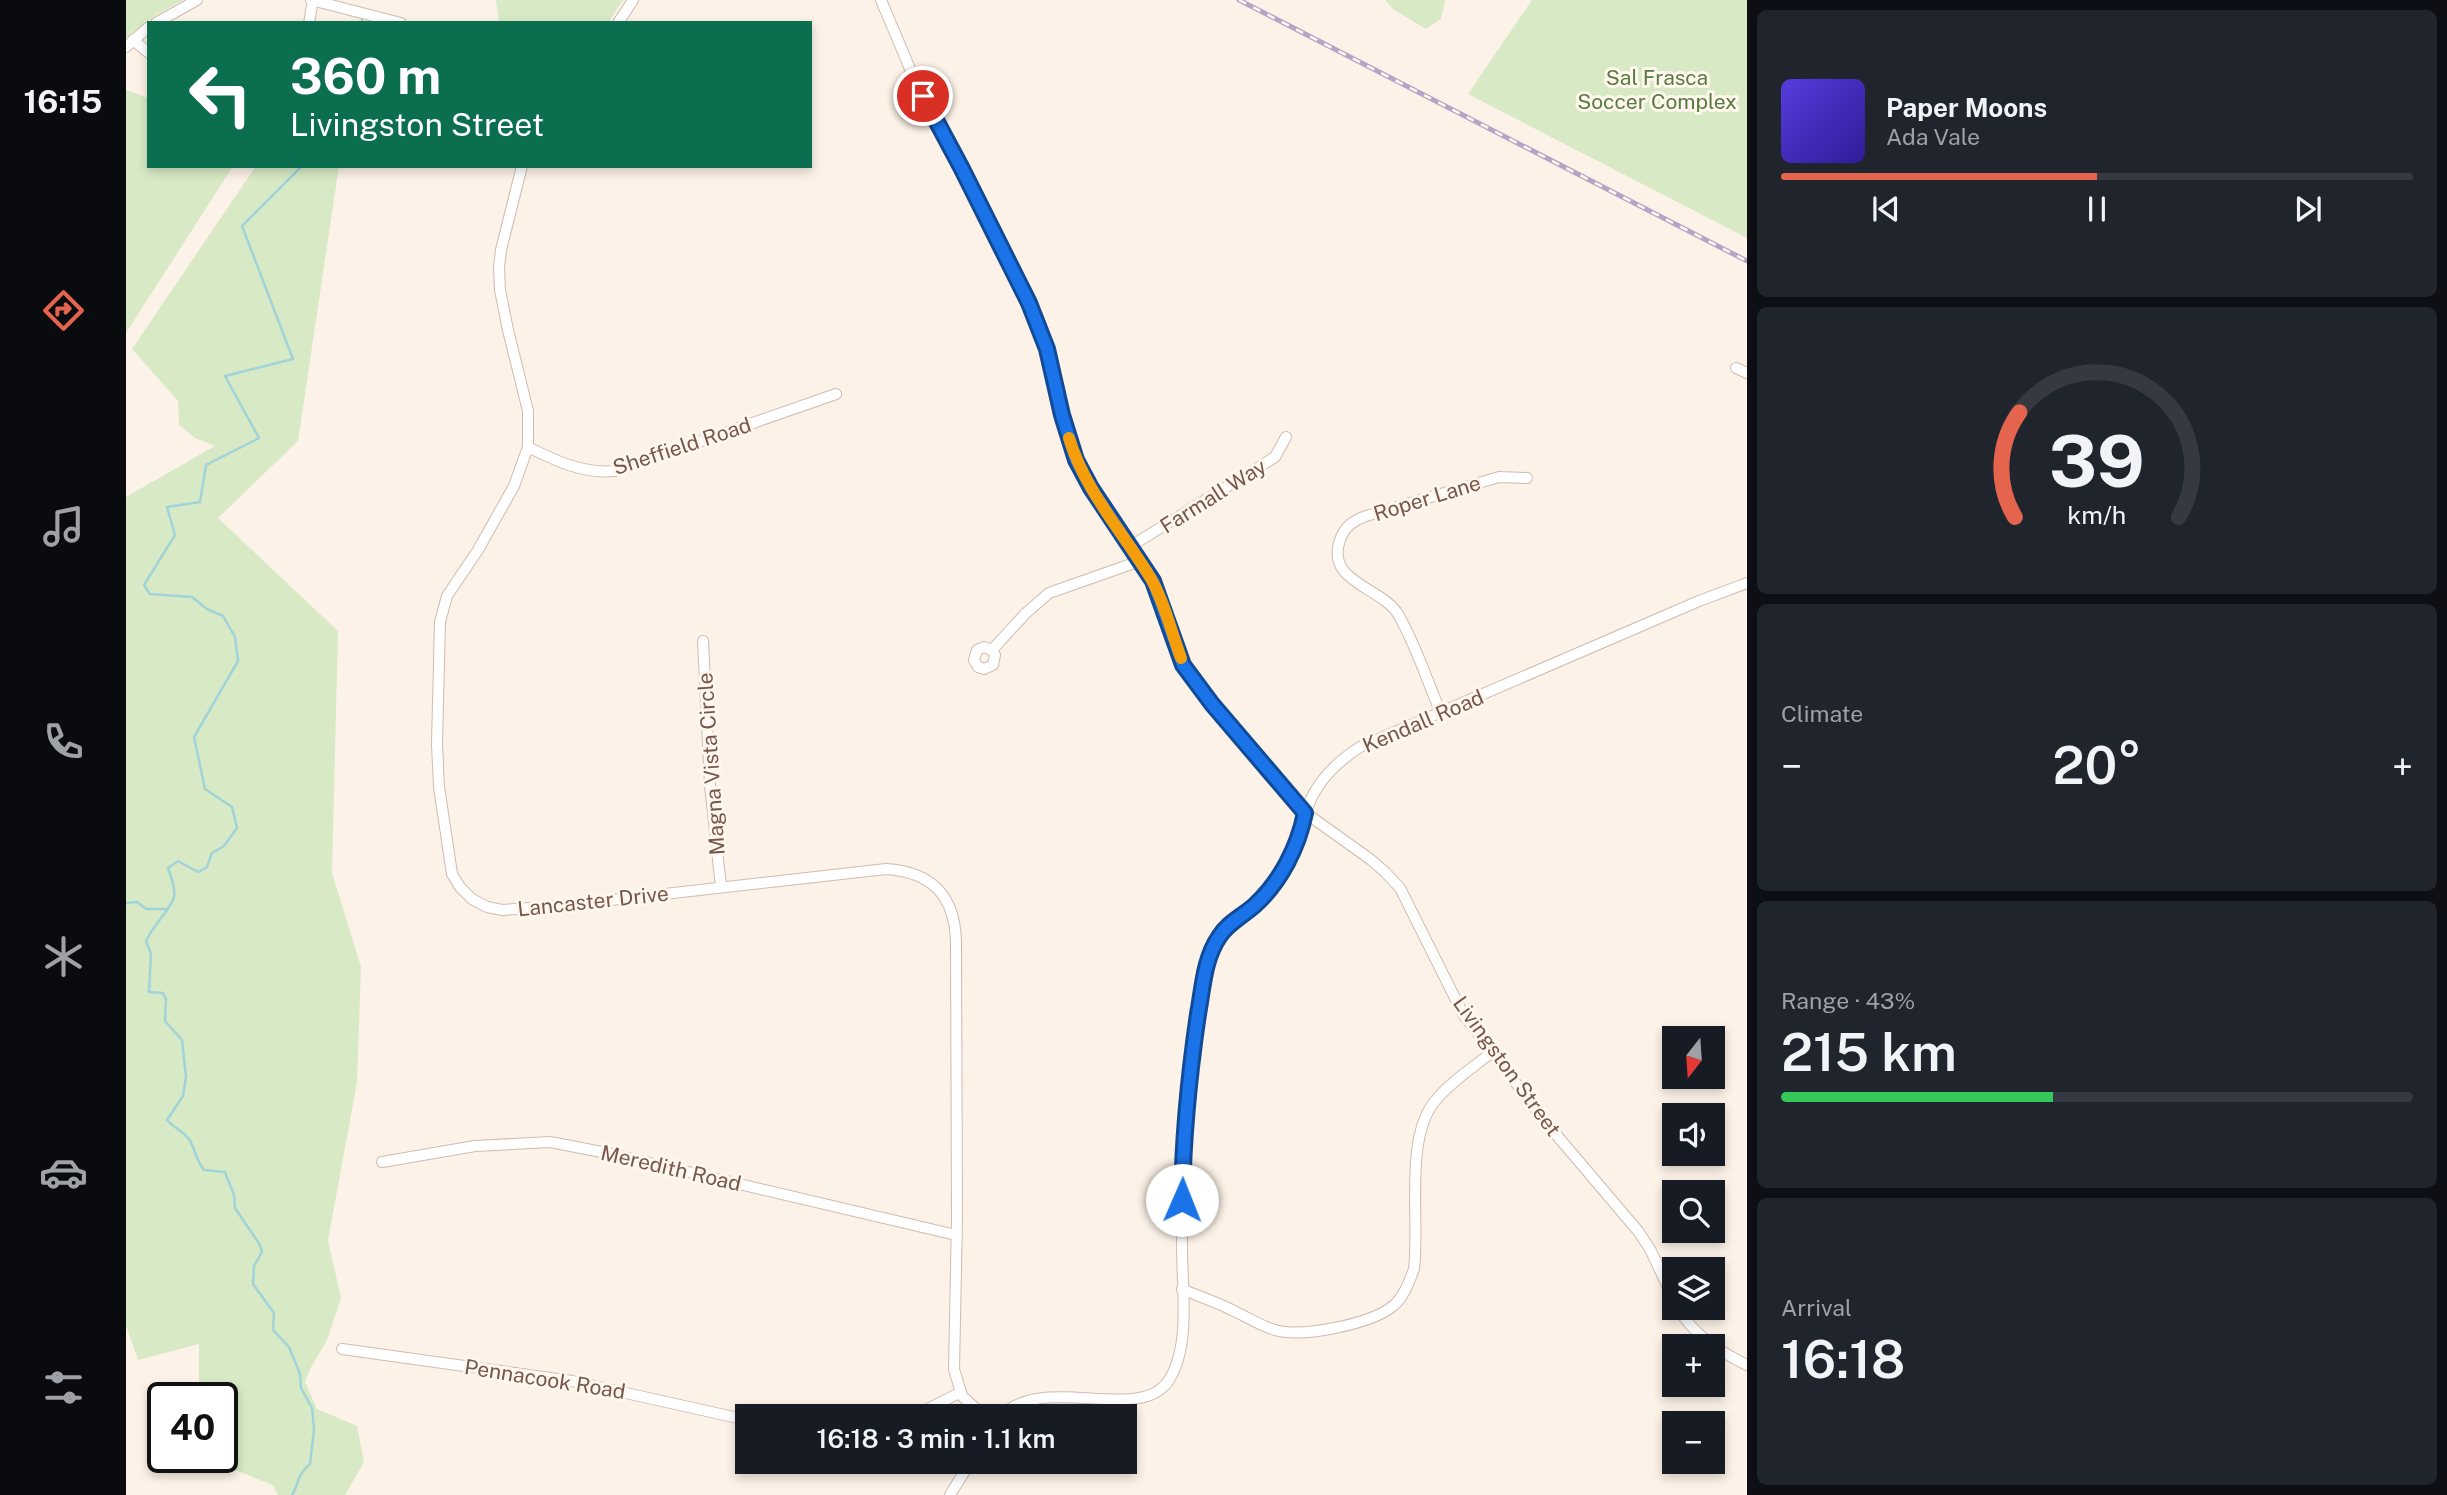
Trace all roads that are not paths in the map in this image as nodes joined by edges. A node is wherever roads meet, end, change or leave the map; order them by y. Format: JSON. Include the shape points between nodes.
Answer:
{"nodes":[{"id":1,"x":197,"y":0,"type":"edge"},
{"id":2,"x":312,"y":0,"type":"edge"},
{"id":3,"x":633,"y":0,"type":"edge"},
{"id":4,"x":881,"y":0,"type":"edge"},
{"id":5,"x":160,"y":21,"type":"edge"},
{"id":6,"x":309,"y":21,"type":"edge"},
{"id":7,"x":393,"y":21,"type":"edge"},
{"id":8,"x":619,"y":21,"type":"edge"},
{"id":9,"x":147,"y":29,"type":"edge"},
{"id":10,"x":130,"y":43,"type":"edge"},
{"id":11,"x":147,"y":52,"type":"edge"},
{"id":12,"x":522,"y":168,"type":"edge"},
{"id":13,"x":1736,"y":368,"type":"dead end"},
{"id":14,"x":1747,"y":373,"type":"edge"},
{"id":15,"x":836,"y":394,"type":"dead end"},
{"id":16,"x":1286,"y":437,"type":"dead end"},
{"id":17,"x":528,"y":447,"type":"junction"},
{"id":18,"x":1527,"y":478,"type":"dead end"},
{"id":19,"x":1131,"y":546,"type":"junction"},
{"id":20,"x":1140,"y":561,"type":"junction"},
{"id":21,"x":1747,"y":583,"type":"edge"},
{"id":22,"x":703,"y":641,"type":"dead end"},
{"id":23,"x":992,"y":650,"type":"dead end"},
{"id":24,"x":1441,"y":713,"type":"junction"},
{"id":25,"x":1305,"y":813,"type":"junction"},
{"id":26,"x":721,"y":887,"type":"junction"},
{"id":27,"x":1492,"y":1052,"type":"junction"},
{"id":28,"x":382,"y":1162,"type":"dead end"},
{"id":29,"x":956,"y":1234,"type":"junction"},
{"id":30,"x":1662,"y":1274,"type":"edge"},
{"id":31,"x":1182,"y":1289,"type":"junction"},
{"id":32,"x":1686,"y":1320,"type":"edge"},
{"id":33,"x":342,"y":1349,"type":"dead end"},
{"id":34,"x":1747,"y":1365,"type":"edge"},
{"id":35,"x":961,"y":1392,"type":"junction"},
{"id":36,"x":938,"y":1404,"type":"edge"},
{"id":37,"x":972,"y":1404,"type":"edge"},
{"id":38,"x":1016,"y":1404,"type":"edge"},
{"id":39,"x":735,"y":1417,"type":"edge"},
{"id":40,"x":963,"y":1474,"type":"edge"},
{"id":41,"x":950,"y":1495,"type":"edge"}],
"edges":[{"from":1,"to":5,"type":"street"},
{"from":2,"to":6,"type":"street"},
{"from":2,"to":7,"type":"street"},
{"from":3,"to":8,"type":"street"},
{"from":4,"to":19,"type":"street","name":"Livingston Street","via":[[916,83],[1029,303],[1047,349],[1076,460]]},
{"from":9,"to":10,"type":"street"},
{"from":10,"to":11,"type":"street"},
{"from":12,"to":17,"type":"street","name":"Lancaster Drive","via":[[499,267],[508,330],[528,411]]},
{"from":13,"to":14,"type":"street"},
{"from":15,"to":17,"type":"street","name":"Sheffield Road","via":[[615,471],[570,466]]},
{"from":16,"to":19,"type":"street","name":"Farmall Way","via":[[1275,457]]},
{"from":17,"to":26,"type":"street","name":"Lancaster Drive","via":[[514,486],[447,596],[440,622],[439,787],[452,874],[472,899],[502,910]]},
{"from":18,"to":24,"type":"street","name":"Roper Lane","via":[[1499,477],[1366,516],[1348,526],[1340,539],[1341,567],[1350,579],[1392,607],[1408,633]]},
{"from":19,"to":20,"type":"street","name":"Livingston Street"},
{"from":20,"to":23,"type":"street","via":[[1049,593]]},
{"from":20,"to":25,"type":"street","name":"Livingston Street","via":[[1153,581],[1183,665]]},
{"from":21,"to":24,"type":"street","name":"Kendall Road"},
{"from":22,"to":26,"type":"street","name":"Magna Vista Circle","via":[[710,786]]},
{"from":24,"to":25,"type":"street","name":"Kendall Road","via":[[1343,758],[1329,771]]},
{"from":25,"to":27,"type":"street","name":"Livingston Street","via":[[1400,888],[1463,1014]]},
{"from":25,"to":31,"type":"street","name":"Kendall Road","via":[[1290,858],[1259,901],[1219,936],[1206,965],[1187,1107]]},
{"from":26,"to":29,"type":"street","name":"Lancaster Drive","via":[[886,869],[926,878],[946,900],[956,928]]},
{"from":27,"to":30,"type":"street","name":"Livingston Street","via":[[1638,1231]]},
{"from":27,"to":31,"type":"street","via":[[1435,1101],[1426,1116],[1416,1151],[1414,1269],[1393,1307],[1333,1328],[1291,1333],[1257,1324]]},
{"from":28,"to":29,"type":"street","name":"Meredith Road","via":[[475,1146],[550,1142]]},
{"from":29,"to":35,"type":"street","name":"Lancaster Drive","via":[[954,1369]]},
{"from":31,"to":38,"type":"street","name":"Kendall Road","via":[[1180,1351],[1175,1370],[1157,1392],[1128,1399],[1046,1397]]},
{"from":32,"to":34,"type":"street","via":[[1701,1337]]},
{"from":33,"to":39,"type":"street","name":"Pennacook Road","via":[[572,1381]]},
{"from":35,"to":36,"type":"street"},
{"from":35,"to":37,"type":"street"},
{"from":40,"to":41,"type":"street"}]}
